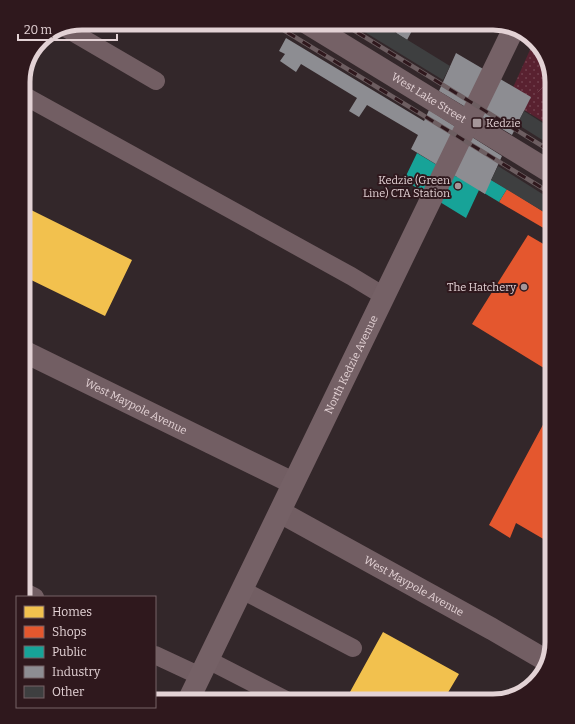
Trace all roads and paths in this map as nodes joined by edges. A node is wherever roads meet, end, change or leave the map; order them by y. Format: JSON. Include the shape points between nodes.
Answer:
{"nodes":[{"id":1,"x":318,"y":30,"type":"edge"},
{"id":2,"x":71,"y":31,"type":"edge"},
{"id":3,"x":511,"y":33,"type":"edge"},
{"id":4,"x":156,"y":82,"type":"dead end"},
{"id":5,"x":30,"y":99,"type":"edge"},
{"id":6,"x":468,"y":122,"type":"junction"},
{"id":7,"x":545,"y":168,"type":"edge"},
{"id":8,"x":384,"y":296,"type":"junction"},
{"id":9,"x":30,"y":354,"type":"edge"},
{"id":10,"x":294,"y":483,"type":"junction"},
{"id":11,"x":280,"y":512,"type":"junction"},
{"id":12,"x":242,"y":590,"type":"junction"},
{"id":13,"x":353,"y":648,"type":"dead end"},
{"id":14,"x":156,"y":655,"type":"edge"},
{"id":15,"x":542,"y":658,"type":"edge"},
{"id":16,"x":204,"y":668,"type":"junction"},
{"id":17,"x":191,"y":694,"type":"edge"},
{"id":18,"x":270,"y":694,"type":"edge"}],
"edges":[{"from":1,"to":6,"type":"main road","name":"West Lake Street"},
{"from":2,"to":4,"type":"lane"},
{"from":3,"to":6,"type":"main road","name":"North Kedzie Avenue"},
{"from":5,"to":8,"type":"lane"},
{"from":6,"to":7,"type":"main road","name":"West Lake Street"},
{"from":6,"to":8,"type":"main road","name":"North Kedzie Avenue"},
{"from":8,"to":10,"type":"main road","name":"North Kedzie Avenue"},
{"from":9,"to":10,"type":"street","name":"West Maypole Avenue"},
{"from":10,"to":11,"type":"main road","name":"North Kedzie Avenue"},
{"from":11,"to":12,"type":"main road","name":"North Kedzie Avenue"},
{"from":11,"to":15,"type":"street","name":"West Maypole Avenue"},
{"from":12,"to":13,"type":"lane"},
{"from":12,"to":16,"type":"main road","name":"North Kedzie Avenue"},
{"from":14,"to":16,"type":"lane"},
{"from":16,"to":17,"type":"main road","name":"North Kedzie Avenue"},
{"from":16,"to":18,"type":"lane"}]}
